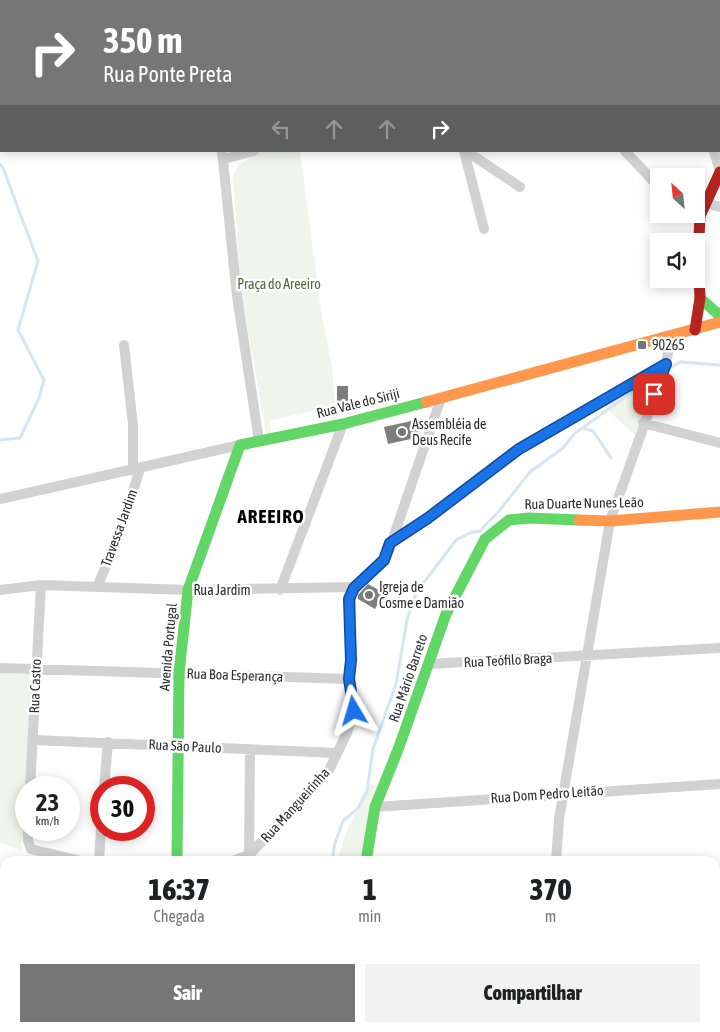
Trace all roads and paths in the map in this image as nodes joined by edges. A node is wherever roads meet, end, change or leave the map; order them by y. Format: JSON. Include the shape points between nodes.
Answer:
{"nodes":[{"id":1,"x":246,"y":152,"type":"edge"},
{"id":2,"x":465,"y":152,"type":"edge"},
{"id":3,"x":467,"y":152,"type":"edge"},
{"id":4,"x":626,"y":152,"type":"edge"},
{"id":5,"x":714,"y":152,"type":"edge"},
{"id":6,"x":223,"y":155,"type":"edge"},
{"id":7,"x":720,"y":172,"type":"edge"},
{"id":8,"x":650,"y":177,"type":"edge"},
{"id":9,"x":520,"y":187,"type":"dead end"},
{"id":10,"x":705,"y":200,"type":"edge"},
{"id":11,"x":705,"y":202,"type":"edge"},
{"id":12,"x":720,"y":207,"type":"edge"},
{"id":13,"x":695,"y":223,"type":"edge"},
{"id":14,"x":484,"y":229,"type":"dead end"},
{"id":15,"x":700,"y":298,"type":"junction"},
{"id":16,"x":720,"y":316,"type":"edge"},
{"id":17,"x":720,"y":322,"type":"edge"},
{"id":18,"x":695,"y":330,"type":"junction"},
{"id":19,"x":671,"y":337,"type":"junction"},
{"id":20,"x":124,"y":345,"type":"dead end"},
{"id":21,"x":666,"y":364,"type":"junction"},
{"id":22,"x":441,"y":398,"type":"junction"},
{"id":23,"x":643,"y":423,"type":"junction"},
{"id":24,"x":343,"y":424,"type":"junction"},
{"id":25,"x":259,"y":440,"type":"junction"},
{"id":26,"x":720,"y":443,"type":"edge"},
{"id":27,"x":240,"y":445,"type":"junction"},
{"id":28,"x":137,"y":470,"type":"junction"},
{"id":29,"x":0,"y":499,"type":"edge"},
{"id":30,"x":720,"y":512,"type":"edge"},
{"id":31,"x":509,"y":520,"type":"joint"},
{"id":32,"x":610,"y":521,"type":"junction"},
{"id":33,"x":390,"y":543,"type":"junction"},
{"id":34,"x":41,"y":585,"type":"junction"},
{"id":35,"x":97,"y":588,"type":"junction"},
{"id":36,"x":354,"y":588,"type":"junction"},
{"id":37,"x":0,"y":590,"type":"edge"},
{"id":38,"x":188,"y":590,"type":"junction"},
{"id":39,"x":280,"y":590,"type":"junction"},
{"id":40,"x":720,"y":648,"type":"edge"},
{"id":41,"x":587,"y":656,"type":"junction"},
{"id":42,"x":429,"y":664,"type":"junction"},
{"id":43,"x":0,"y":668,"type":"edge"},
{"id":44,"x":35,"y":669,"type":"junction"},
{"id":45,"x":179,"y":673,"type":"junction"},
{"id":46,"x":349,"y":679,"type":"junction"},
{"id":47,"x":33,"y":740,"type":"junction"},
{"id":48,"x":108,"y":742,"type":"junction"},
{"id":49,"x":178,"y":746,"type":"junction"},
{"id":50,"x":250,"y":750,"type":"junction"},
{"id":51,"x":337,"y":754,"type":"junction"},
{"id":52,"x":31,"y":776,"type":"edge"},
{"id":53,"x":105,"y":776,"type":"edge"},
{"id":54,"x":720,"y":784,"type":"edge"},
{"id":55,"x":565,"y":793,"type":"junction"},
{"id":56,"x":375,"y":806,"type":"junction"},
{"id":57,"x":29,"y":841,"type":"edge"},
{"id":58,"x":100,"y":841,"type":"edge"},
{"id":59,"x":250,"y":855,"type":"junction"},
{"id":60,"x":61,"y":856,"type":"edge"},
{"id":61,"x":99,"y":856,"type":"edge"},
{"id":62,"x":177,"y":856,"type":"edge"},
{"id":63,"x":247,"y":856,"type":"edge"},
{"id":64,"x":367,"y":856,"type":"edge"},
{"id":65,"x":556,"y":856,"type":"edge"}],
"edges":[{"from":1,"to":6,"type":"street"},
{"from":2,"to":14,"type":"street"},
{"from":3,"to":9,"type":"street"},
{"from":4,"to":8,"type":"street"},
{"from":5,"to":7,"type":"street"},
{"from":6,"to":25,"type":"street","via":[[234,271]]},
{"from":7,"to":10,"type":"street"},
{"from":11,"to":12,"type":"street"},
{"from":13,"to":15,"type":"street"},
{"from":15,"to":16,"type":"street"},
{"from":15,"to":18,"type":"street"},
{"from":17,"to":18,"type":"street","name":"Rua Vale do Siriji"},
{"from":18,"to":19,"type":"street","name":"Rua Vale do Siriji"},
{"from":19,"to":21,"type":"street"},
{"from":19,"to":22,"type":"street","name":"Rua Vale do Siriji"},
{"from":20,"to":28,"type":"street","name":"Travessa Jardim"},
{"from":21,"to":23,"type":"street"},
{"from":21,"to":33,"type":"street","via":[[519,449]]},
{"from":22,"to":24,"type":"street","name":"Rua Vale do Siriji"},
{"from":22,"to":33,"type":"street"},
{"from":23,"to":26,"type":"street"},
{"from":23,"to":32,"type":"street"},
{"from":24,"to":25,"type":"street","name":"Rua Vale do Siriji"},
{"from":24,"to":39,"type":"street"},
{"from":25,"to":27,"type":"street","name":"Rua Vale do Siriji"},
{"from":27,"to":28,"type":"street","name":"Rua Vale do Siriji"},
{"from":27,"to":38,"type":"street","name":"Avenida Portugal"},
{"from":28,"to":29,"type":"street","name":"Rua Vale do Siriji"},
{"from":28,"to":35,"type":"street","name":"Travessa Jardim","via":[[116,541]]},
{"from":30,"to":32,"type":"street","name":"Rua Duarte Nunes Leão"},
{"from":31,"to":32,"type":"street","name":"Rua Duarte Nunes Leão"},
{"from":31,"to":42,"type":"street","name":"Rua Mário Barreto","via":[[485,539],[475,556],[446,614]]},
{"from":32,"to":41,"type":"street"},
{"from":33,"to":36,"type":"street","via":[[384,560]]},
{"from":34,"to":35,"type":"street","name":"Rua Jardim"},
{"from":34,"to":37,"type":"street","name":"Rua Jardim"},
{"from":34,"to":44,"type":"street","name":"Rua Castro"},
{"from":35,"to":38,"type":"street","name":"Rua Jardim"},
{"from":36,"to":39,"type":"street","name":"Rua Jardim"},
{"from":36,"to":46,"type":"street","name":"Rua Mangueirinha","via":[[349,599]]},
{"from":38,"to":39,"type":"street","name":"Rua Jardim"},
{"from":38,"to":45,"type":"street","name":"Avenida Portugal"},
{"from":40,"to":41,"type":"street","name":"Rua Teófilo Braga"},
{"from":41,"to":42,"type":"street","name":"Rua Teófilo Braga"},
{"from":41,"to":55,"type":"street"},
{"from":42,"to":56,"type":"street","name":"Rua Mário Barreto"},
{"from":43,"to":44,"type":"street","name":"Rua Boa Esperança"},
{"from":44,"to":45,"type":"street","name":"Rua Boa Esperança"},
{"from":44,"to":47,"type":"street","name":"Rua Castro"},
{"from":45,"to":46,"type":"street","name":"Rua Boa Esperança"},
{"from":45,"to":49,"type":"street","name":"Avenida Portugal"},
{"from":46,"to":51,"type":"street","name":"Rua Mangueirinha","via":[[354,711]]},
{"from":47,"to":48,"type":"street","name":"Rua São Paulo"},
{"from":47,"to":52,"type":"street","name":"Rua Castro"},
{"from":48,"to":49,"type":"street","name":"Rua São Paulo"},
{"from":48,"to":53,"type":"street"},
{"from":49,"to":50,"type":"street","name":"Rua São Paulo"},
{"from":49,"to":62,"type":"street","name":"Avenida Portugal"},
{"from":50,"to":51,"type":"street","name":"Rua São Paulo"},
{"from":50,"to":59,"type":"street"},
{"from":51,"to":59,"type":"street","name":"Rua Mangueirinha","via":[[318,783]]},
{"from":54,"to":55,"type":"street","name":"Rua Dom Pedro Leitão"},
{"from":55,"to":56,"type":"street","name":"Rua Dom Pedro Leitão"},
{"from":55,"to":65,"type":"street"},
{"from":56,"to":64,"type":"street","name":"Rua Mário Barreto"},
{"from":57,"to":60,"type":"street","via":[[30,848]]},
{"from":58,"to":61,"type":"street"},
{"from":59,"to":63,"type":"street","name":"Rua Mangueirinha"}]}
